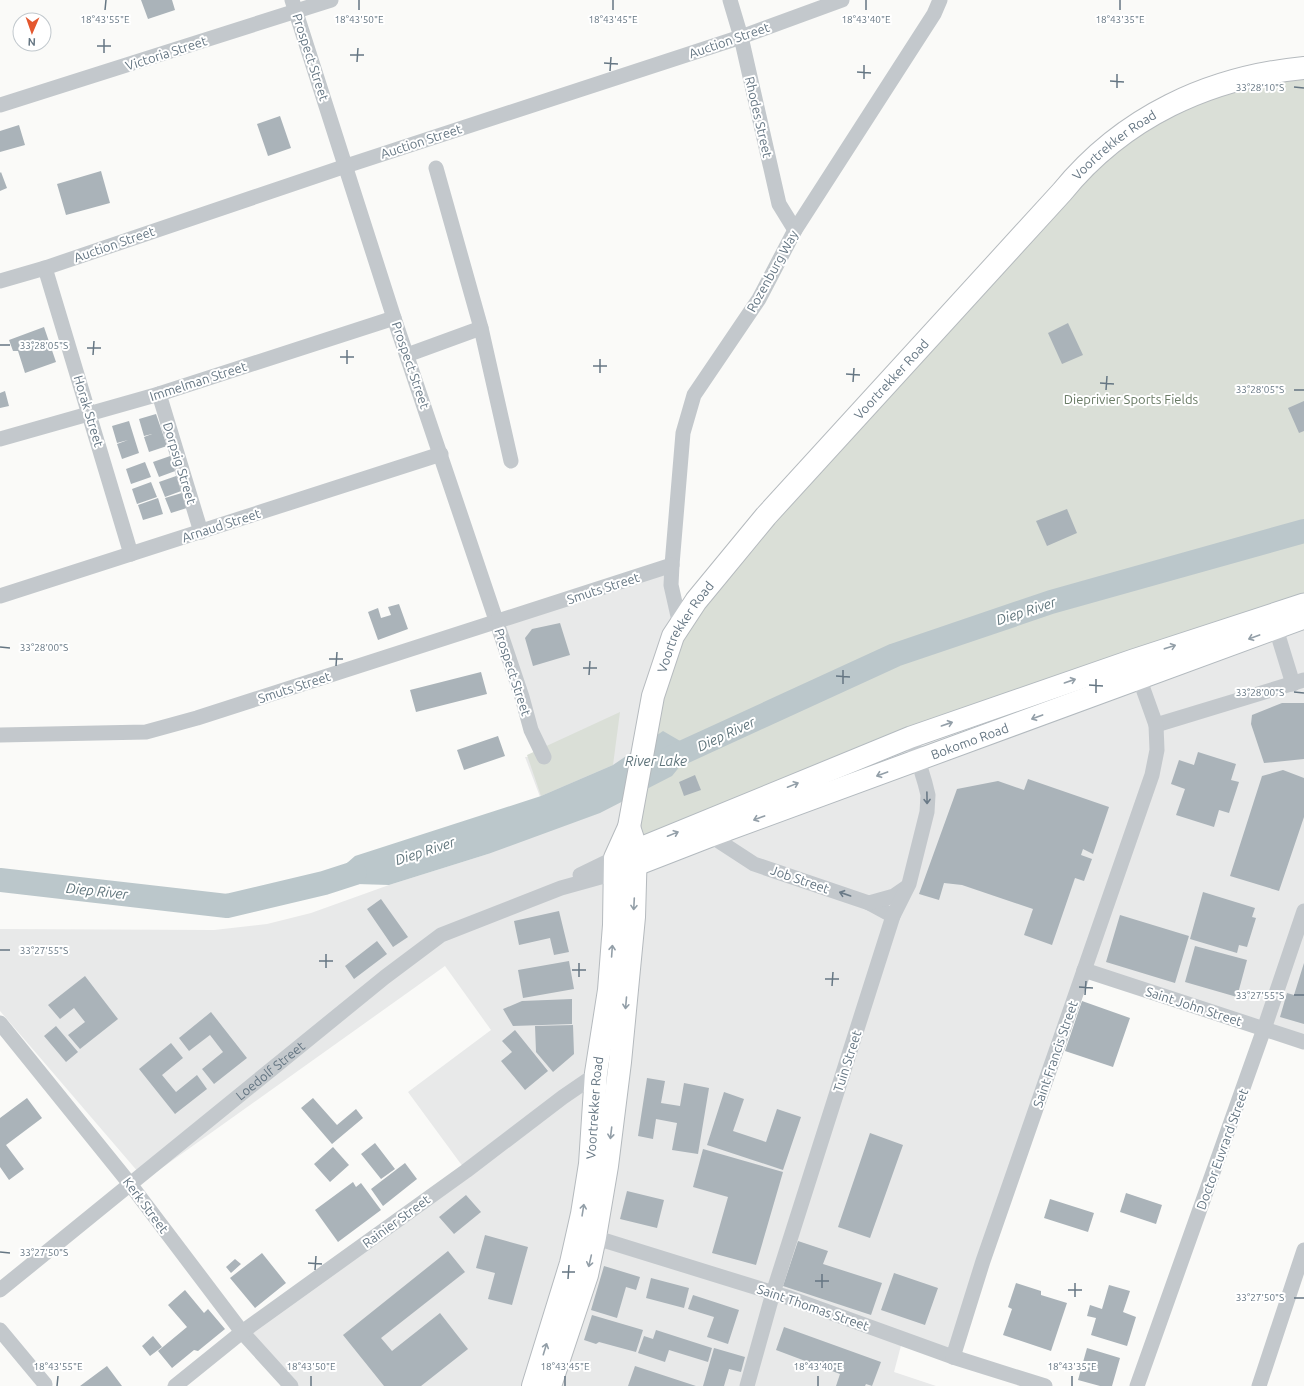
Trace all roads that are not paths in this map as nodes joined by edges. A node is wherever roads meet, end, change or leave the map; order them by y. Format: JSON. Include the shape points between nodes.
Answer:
{"nodes":[{"id":1,"x":331,"y":0,"type":"edge"},
{"id":2,"x":730,"y":0,"type":"edge"},
{"id":3,"x":842,"y":0,"type":"edge"},
{"id":4,"x":940,"y":0,"type":"edge"},
{"id":5,"x":294,"y":6,"type":"edge"},
{"id":6,"x":741,"y":37,"type":"junction"},
{"id":7,"x":1304,"y":68,"type":"edge"},
{"id":8,"x":0,"y":105,"type":"edge"},
{"id":9,"x":346,"y":166,"type":"junction"},
{"id":10,"x":436,"y":168,"type":"dead end"},
{"id":11,"x":795,"y":230,"type":"junction"},
{"id":12,"x":45,"y":268,"type":"junction"},
{"id":13,"x":0,"y":281,"type":"edge"},
{"id":14,"x":394,"y":318,"type":"junction"},
{"id":15,"x":482,"y":328,"type":"junction"},
{"id":16,"x":407,"y":355,"type":"junction"},
{"id":17,"x":159,"y":394,"type":"junction"},
{"id":18,"x":90,"y":414,"type":"junction"},
{"id":19,"x":0,"y":439,"type":"edge"},
{"id":20,"x":441,"y":454,"type":"junction"},
{"id":21,"x":511,"y":461,"type":"dead end"},
{"id":22,"x":201,"y":532,"type":"junction"},
{"id":23,"x":132,"y":554,"type":"junction"},
{"id":24,"x":672,"y":565,"type":"junction"},
{"id":25,"x":0,"y":596,"type":"edge"},
{"id":26,"x":1304,"y":604,"type":"edge"},
{"id":27,"x":1304,"y":618,"type":"edge"},
{"id":28,"x":497,"y":622,"type":"junction"},
{"id":29,"x":1274,"y":622,"type":"junction"},
{"id":30,"x":680,"y":625,"type":"junction"},
{"id":31,"x":1136,"y":669,"type":"junction"},
{"id":32,"x":1298,"y":682,"type":"edge"},
{"id":33,"x":1156,"y":725,"type":"junction"},
{"id":34,"x":0,"y":735,"type":"edge"},
{"id":35,"x":911,"y":737,"type":"junction"},
{"id":36,"x":544,"y":757,"type":"dead end"},
{"id":37,"x":918,"y":760,"type":"junction"},
{"id":38,"x":631,"y":817,"type":"junction"},
{"id":39,"x":711,"y":836,"type":"junction"},
{"id":40,"x":636,"y":857,"type":"junction"},
{"id":41,"x":615,"y":866,"type":"junction"},
{"id":42,"x":909,"y":884,"type":"junction"},
{"id":43,"x":869,"y":903,"type":"junction"},
{"id":44,"x":1304,"y":911,"type":"edge"},
{"id":45,"x":893,"y":916,"type":"junction"},
{"id":46,"x":1084,"y":970,"type":"junction"},
{"id":47,"x":0,"y":1023,"type":"edge"},
{"id":48,"x":1264,"y":1029,"type":"junction"},
{"id":49,"x":1304,"y":1042,"type":"edge"},
{"id":50,"x":620,"y":1062,"type":"junction"},
{"id":51,"x":596,"y":1073,"type":"junction"},
{"id":52,"x":130,"y":1184,"type":"junction"},
{"id":53,"x":587,"y":1235,"type":"junction"},
{"id":54,"x":1304,"y":1250,"type":"edge"},
{"id":55,"x":0,"y":1290,"type":"edge"},
{"id":56,"x":773,"y":1293,"type":"junction"},
{"id":57,"x":0,"y":1330,"type":"edge"},
{"id":58,"x":242,"y":1332,"type":"junction"},
{"id":59,"x":953,"y":1357,"type":"junction"},
{"id":60,"x":45,"y":1384,"type":"dead end"},
{"id":61,"x":175,"y":1386,"type":"edge"},
{"id":62,"x":291,"y":1386,"type":"edge"},
{"id":63,"x":533,"y":1386,"type":"edge"},
{"id":64,"x":550,"y":1386,"type":"edge"},
{"id":65,"x":747,"y":1386,"type":"edge"},
{"id":66,"x":1045,"y":1386,"type":"edge"},
{"id":67,"x":1137,"y":1386,"type":"edge"},
{"id":68,"x":1259,"y":1386,"type":"edge"}],
"edges":[{"from":1,"to":5,"type":"street","name":"Victoria Street"},
{"from":2,"to":6,"type":"street","name":"Rhodes Street"},
{"from":3,"to":6,"type":"street","name":"Auction Street"},
{"from":4,"to":11,"type":"street","name":"Rozenburg Way","via":[[934,14]]},
{"from":5,"to":8,"type":"street","name":"Victoria Street"},
{"from":5,"to":9,"type":"street","name":"Prospect Street"},
{"from":6,"to":9,"type":"street","name":"Auction Street"},
{"from":6,"to":11,"type":"street","name":"Rhodes Street","via":[[779,204]]},
{"from":7,"to":30,"type":"main road","name":"Voortrekker Road","via":[[1265,72],[1198,91],[1124,133],[1079,171],[766,516],[696,601]]},
{"from":9,"to":12,"type":"street","name":"Auction Street"},
{"from":9,"to":14,"type":"street","name":"Prospect Street"},
{"from":10,"to":15,"type":"street"},
{"from":11,"to":24,"type":"street","name":"Rozenburg Way","via":[[759,299],[694,395],[683,433]]},
{"from":12,"to":13,"type":"street","name":"Auction Street"},
{"from":12,"to":18,"type":"street","name":"Horak Street"},
{"from":14,"to":16,"type":"street","name":"Prospect Street"},
{"from":14,"to":17,"type":"street","name":"Immelman Street"},
{"from":15,"to":16,"type":"street"},
{"from":15,"to":21,"type":"street"},
{"from":16,"to":20,"type":"street","name":"Prospect Street"},
{"from":17,"to":18,"type":"street","name":"Immelman Street"},
{"from":17,"to":22,"type":"street","name":"Dorpsig Street"},
{"from":18,"to":19,"type":"street","name":"Immelman Street"},
{"from":18,"to":23,"type":"street","name":"Horak Street"},
{"from":20,"to":22,"type":"street","name":"Arnaud Street"},
{"from":20,"to":28,"type":"street","name":"Prospect Street"},
{"from":22,"to":23,"type":"street","name":"Arnaud Street"},
{"from":23,"to":25,"type":"street","name":"Arnaud Street"},
{"from":24,"to":28,"type":"street","name":"Smuts Street"},
{"from":24,"to":30,"type":"street","name":"Rozenburg Way","via":[[672,585]]},
{"from":26,"to":29,"type":"main road","name":"Bokomo Road"},
{"from":27,"to":29,"type":"main road","name":"Bokomo Road"},
{"from":28,"to":34,"type":"street","name":"Smuts Street","via":[[146,732]]},
{"from":28,"to":36,"type":"street","name":"Prospect Street","via":[[531,730]]},
{"from":29,"to":31,"type":"main road","name":"Bokomo Road"},
{"from":29,"to":32,"type":"street"},
{"from":30,"to":38,"type":"main road","name":"Voortrekker Road","via":[[673,636],[658,678]]},
{"from":31,"to":33,"type":"street","name":"Saint Francis Street"},
{"from":35,"to":31,"type":"main road","name":"Bokomo Road","one_way":true},
{"from":31,"to":37,"type":"main road","name":"Bokomo Road","one_way":true},
{"from":32,"to":33,"type":"street"},
{"from":33,"to":46,"type":"street","name":"Saint Francis Street","via":[[1157,750],[1152,775]]},
{"from":35,"to":37,"type":"street","name":"Tuin Street"},
{"from":40,"to":35,"type":"main road","name":"Bokomo Road","one_way":true},
{"from":37,"to":39,"type":"main road","name":"Bokomo Road","one_way":true},
{"from":37,"to":42,"type":"street","name":"Tuin Street","one_way":true,"via":[[928,795],[927,812]]},
{"from":38,"to":40,"type":"main road","name":"Voortrekker Road"},
{"from":38,"to":41,"type":"main road","name":"Voortrekker Road"},
{"from":39,"to":40,"type":"main road","name":"Bokomo Road"},
{"from":43,"to":39,"type":"street","name":"Job Street","one_way":true,"via":[[754,864]]},
{"from":40,"to":41,"type":"main road"},
{"from":40,"to":50,"type":"main road","name":"Voortrekker Road","one_way":true,"via":[[634,917]]},
{"from":51,"to":41,"type":"main road","name":"Voortrekker Road","one_way":true,"via":[[609,990]]},
{"from":41,"to":52,"type":"street","name":"Loedolf Street","via":[[441,935],[379,982]]},
{"from":42,"to":43,"type":"street","via":[[894,896]]},
{"from":42,"to":45,"type":"street","name":"Tuin Street"},
{"from":43,"to":45,"type":"street","name":"Job Street"},
{"from":44,"to":48,"type":"street","name":"Doctor Euvrard Street"},
{"from":45,"to":56,"type":"street","name":"Tuin Street"},
{"from":46,"to":48,"type":"street","name":"Saint John Street"},
{"from":46,"to":59,"type":"street","name":"Saint Francis Street","via":[[983,1260]]},
{"from":47,"to":52,"type":"street","name":"Kerk Street"},
{"from":48,"to":49,"type":"street","name":"Saint John Street"},
{"from":48,"to":67,"type":"street","name":"Doctor Euvrard Street"},
{"from":50,"to":51,"type":"street","name":"Rainier Street"},
{"from":50,"to":53,"type":"main road","name":"Voortrekker Road","one_way":true},
{"from":53,"to":51,"type":"main road","name":"Voortrekker Road","one_way":true},
{"from":51,"to":58,"type":"street","name":"Rainier Street","via":[[466,1171]]},
{"from":52,"to":55,"type":"street","name":"Loedolf Street"},
{"from":52,"to":58,"type":"street","name":"Kerk Street"},
{"from":53,"to":56,"type":"street","name":"Saint Thomas Street"},
{"from":63,"to":53,"type":"main road","name":"Voortrekker Road","one_way":true},
{"from":53,"to":64,"type":"main road","name":"Voortrekker Road","one_way":true,"via":[[587,1275]]},
{"from":54,"to":68,"type":"street"},
{"from":56,"to":59,"type":"street","name":"Saint Thomas Street"},
{"from":56,"to":65,"type":"street","name":"Tuin Street"},
{"from":57,"to":60,"type":"street"},
{"from":58,"to":61,"type":"street","name":"Rainier Street"},
{"from":58,"to":62,"type":"street","name":"Kerk Street"},
{"from":59,"to":66,"type":"street","name":"Saint Thomas Street"}]}
